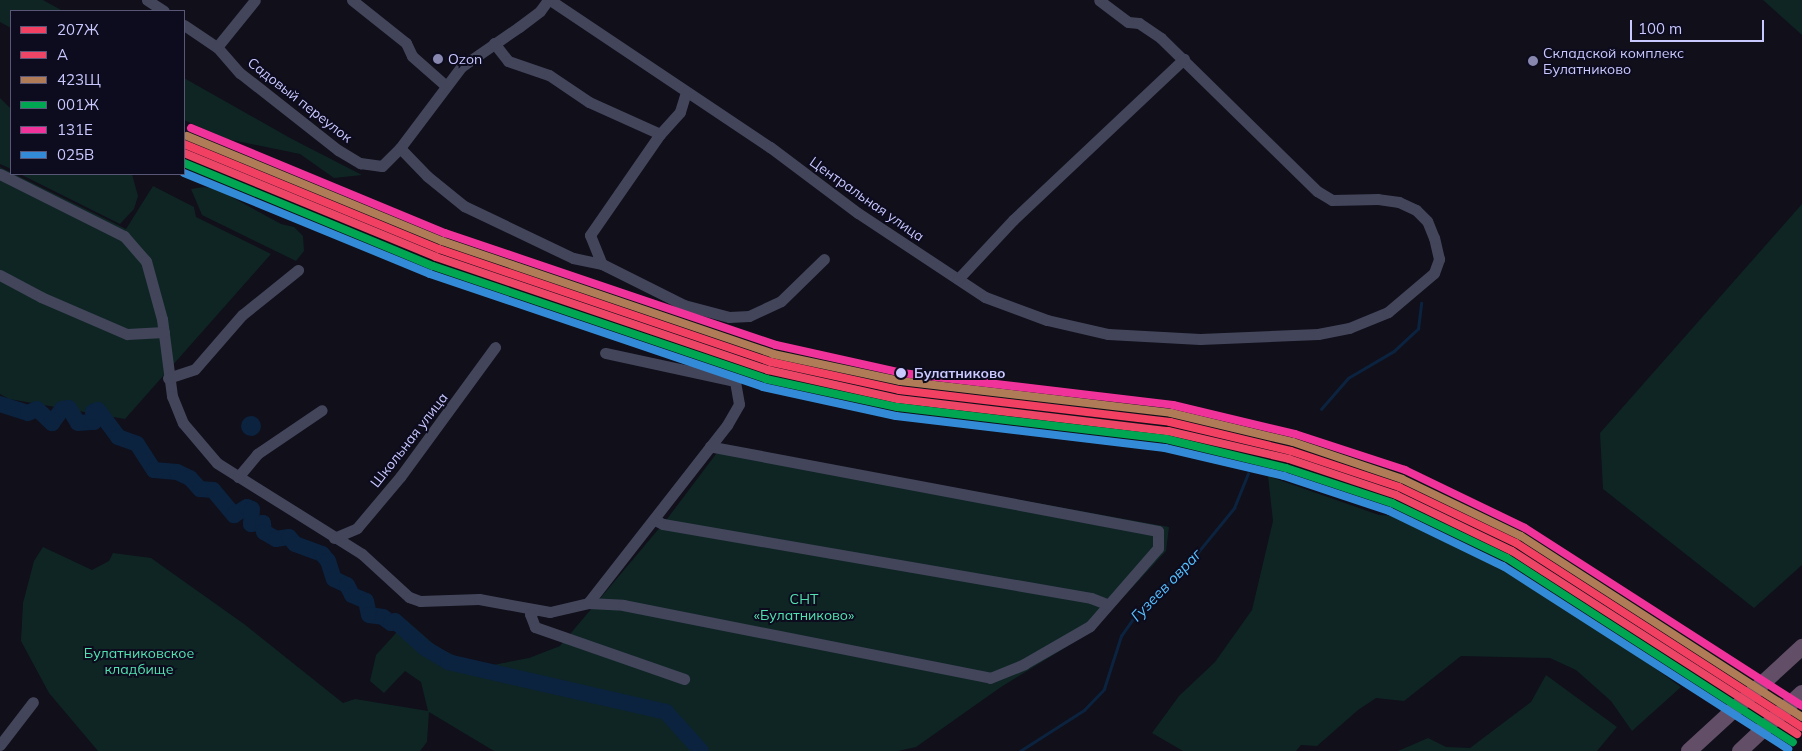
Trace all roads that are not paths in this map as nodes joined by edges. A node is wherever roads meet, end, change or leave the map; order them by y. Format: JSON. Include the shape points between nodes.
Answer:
{"nodes":[{"id":1,"x":147,"y":0,"type":"edge"},
{"id":2,"x":255,"y":0,"type":"edge"},
{"id":3,"x":352,"y":0,"type":"edge"},
{"id":4,"x":549,"y":0,"type":"edge"},
{"id":5,"x":1099,"y":0,"type":"edge"},
{"id":6,"x":162,"y":10,"type":"edge"},
{"id":7,"x":185,"y":26,"type":"edge"},
{"id":8,"x":494,"y":43,"type":"junction"},
{"id":9,"x":217,"y":47,"type":"junction"},
{"id":10,"x":1184,"y":59,"type":"junction"},
{"id":11,"x":445,"y":85,"type":"junction"},
{"id":12,"x":686,"y":92,"type":"junction"},
{"id":13,"x":660,"y":134,"type":"junction"},
{"id":14,"x":400,"y":148,"type":"junction"},
{"id":15,"x":0,"y":174,"type":"edge"},
{"id":16,"x":824,"y":259,"type":"dead end"},
{"id":17,"x":602,"y":264,"type":"junction"},
{"id":18,"x":298,"y":270,"type":"dead end"},
{"id":19,"x":0,"y":275,"type":"edge"},
{"id":20,"x":958,"y":279,"type":"junction"},
{"id":21,"x":164,"y":332,"type":"junction"},
{"id":22,"x":495,"y":347,"type":"dead end"},
{"id":23,"x":605,"y":353,"type":"dead end"},
{"id":24,"x":168,"y":378,"type":"junction"},
{"id":25,"x":322,"y":410,"type":"dead end"},
{"id":26,"x":710,"y":446,"type":"junction"},
{"id":27,"x":238,"y":477,"type":"junction"},
{"id":28,"x":655,"y":520,"type":"junction"},
{"id":29,"x":334,"y":538,"type":"junction"},
{"id":30,"x":588,"y":603,"type":"junction"},
{"id":31,"x":1107,"y":604,"type":"junction"},
{"id":32,"x":534,"y":611,"type":"junction"},
{"id":33,"x":1802,"y":646,"type":"edge"},
{"id":34,"x":684,"y":679,"type":"dead end"},
{"id":35,"x":1802,"y":693,"type":"edge"},
{"id":36,"x":32,"y":702,"type":"dead end"},
{"id":37,"x":0,"y":745,"type":"edge"},
{"id":38,"x":1689,"y":751,"type":"edge"},
{"id":39,"x":1740,"y":751,"type":"edge"}],
"edges":[{"from":1,"to":6,"type":"street"},
{"from":2,"to":9,"type":"street"},
{"from":3,"to":11,"type":"street","via":[[406,43],[412,56]]},
{"from":4,"to":8,"type":"street","via":[[540,11]]},
{"from":4,"to":12,"type":"street","name":"Центральная улица"},
{"from":5,"to":10,"type":"street","name":"Центральная улица","via":[[1128,22],[1139,23]]},
{"from":7,"to":9,"type":"street","name":"Садовый переулок"},
{"from":8,"to":11,"type":"street","via":[[461,67]]},
{"from":8,"to":13,"type":"street","via":[[508,61],[548,75],[589,102]]},
{"from":9,"to":14,"type":"street","name":"Садовый переулок","via":[[240,73],[338,150],[360,163],[382,166]]},
{"from":10,"to":20,"type":"street","via":[[1013,220]]},
{"from":10,"to":20,"type":"street","name":"Центральная улица","via":[[1317,191],[1332,200],[1378,199],[1399,202],[1416,210],[1426,220],[1439,259],[1434,273],[1415,293],[1388,312],[1349,328],[1318,334],[1200,339],[1108,334],[1047,320],[985,298]]},
{"from":11,"to":14,"type":"street"},
{"from":12,"to":13,"type":"street","via":[[680,112]]},
{"from":12,"to":20,"type":"street","name":"Центральная улица"},
{"from":13,"to":17,"type":"street","via":[[590,235]]},
{"from":14,"to":17,"type":"street","via":[[427,176],[464,206],[573,258]]},
{"from":15,"to":21,"type":"street","via":[[124,236],[146,261]]},
{"from":16,"to":17,"type":"street","via":[[781,301],[749,316],[729,317],[684,305]]},
{"from":18,"to":24,"type":"street","via":[[255,308],[242,315],[195,369]]},
{"from":19,"to":21,"type":"street","via":[[127,334]]},
{"from":21,"to":24,"type":"street"},
{"from":22,"to":29,"type":"street","name":"Школьная улица","via":[[400,477],[357,528]]},
{"from":23,"to":26,"type":"street","via":[[735,381],[739,404]]},
{"from":24,"to":27,"type":"street","via":[[183,423],[193,438],[217,463]]},
{"from":25,"to":27,"type":"street","via":[[257,454]]},
{"from":26,"to":28,"type":"street"},
{"from":26,"to":31,"type":"street","via":[[1158,531],[1158,548]]},
{"from":27,"to":29,"type":"street"},
{"from":28,"to":30,"type":"street"},
{"from":28,"to":31,"type":"street","via":[[663,524],[1091,598]]},
{"from":29,"to":32,"type":"street","via":[[362,554],[409,597],[420,601],[479,599]]},
{"from":30,"to":31,"type":"street","via":[[623,605],[990,678],[1024,664],[1090,626]]},
{"from":30,"to":32,"type":"street","via":[[550,612]]},
{"from":32,"to":34,"type":"street","via":[[530,614],[535,627]]},
{"from":33,"to":38,"type":"highway"},
{"from":35,"to":39,"type":"highway"},
{"from":36,"to":37,"type":"street"}]}
